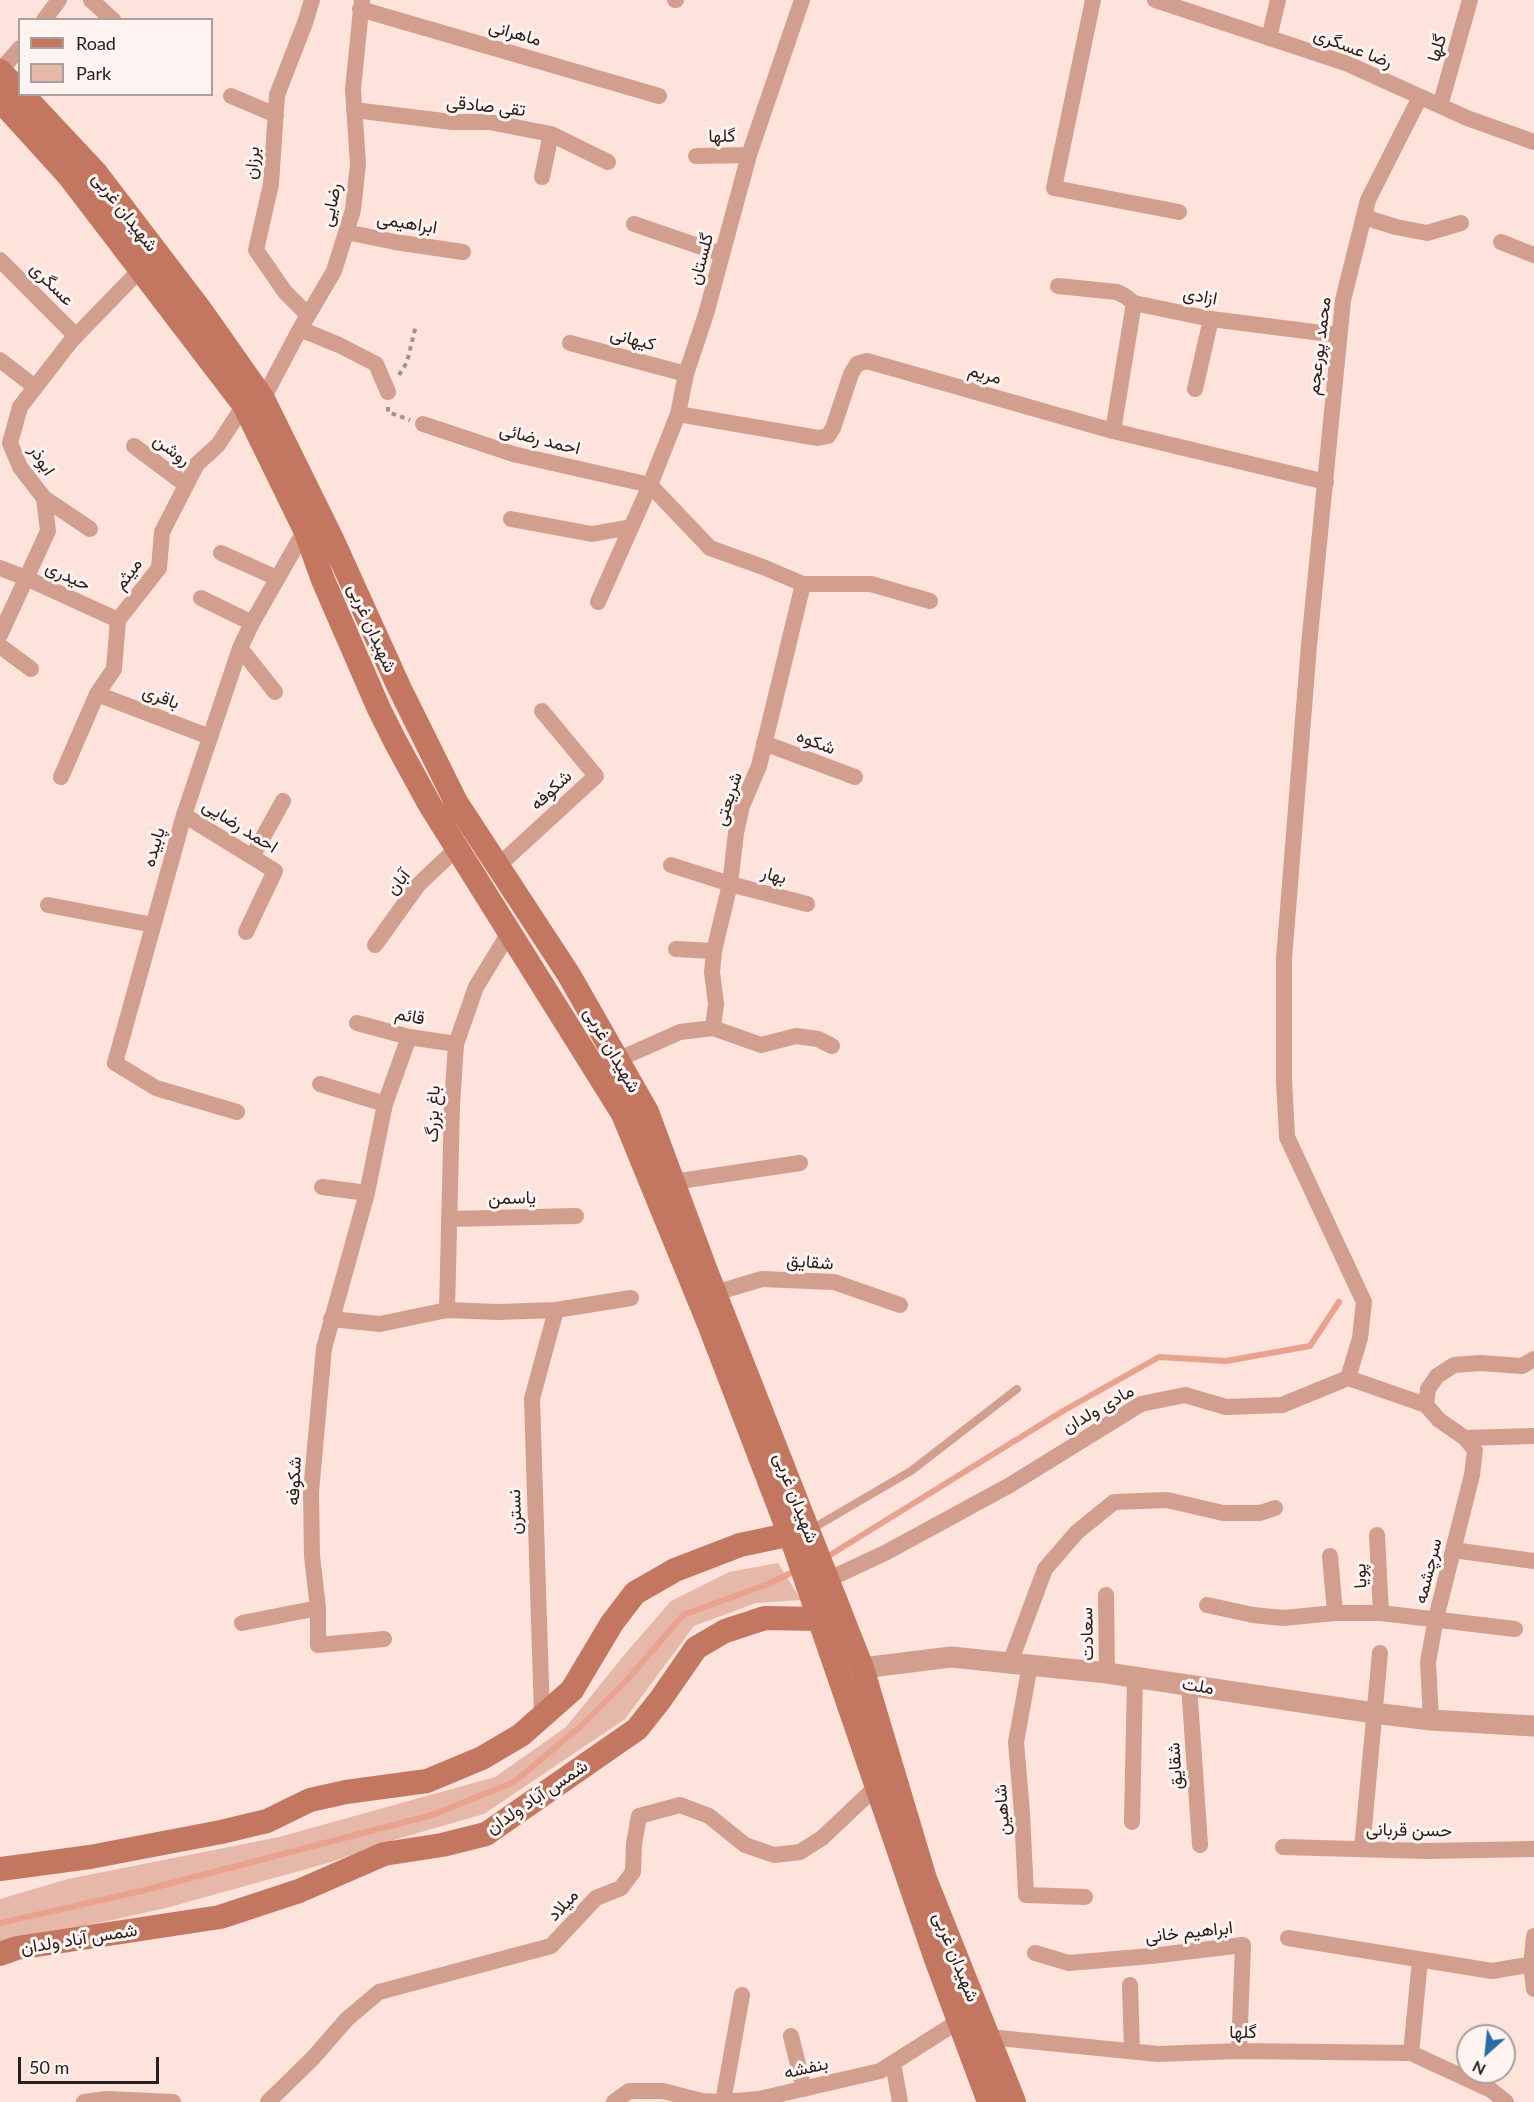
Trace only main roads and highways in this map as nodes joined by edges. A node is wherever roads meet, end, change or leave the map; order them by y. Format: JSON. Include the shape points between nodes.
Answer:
{"nodes":[{"id":1,"x":0,"y":71,"type":"edge"},
{"id":2,"x":18,"y":90,"type":"edge"},
{"id":3,"x":24,"y":96,"type":"edge"},
{"id":4,"x":0,"y":100,"type":"edge"},
{"id":5,"x":254,"y":402,"type":"junction"},
{"id":6,"x":799,"y":1533,"type":"junction"},
{"id":7,"x":818,"y":1619,"type":"junction"},
{"id":8,"x":0,"y":1869,"type":"edge"},
{"id":9,"x":0,"y":1954,"type":"edge"},
{"id":10,"x":989,"y":2102,"type":"edge"},
{"id":11,"x":1014,"y":2102,"type":"edge"}],
"edges":[{"from":1,"to":2,"type":"main road","name":"شهیدان غربی"},
{"from":3,"to":5,"type":"main road","name":"شهیدان غربی","via":[[96,173],[199,308]]},
{"from":4,"to":5,"type":"main road","name":"شهیدان غربی","via":[[69,176],[141,269]]},
{"from":5,"to":6,"type":"main road","name":"شهیدان غربی","via":[[322,580],[379,709],[430,805],[623,1114]]},
{"from":5,"to":6,"type":"main road","name":"شهیدان غربی","via":[[332,539],[456,801],[569,975],[647,1112]]},
{"from":6,"to":7,"type":"main road","name":"شهیدان غربی"},
{"from":6,"to":8,"type":"main road","via":[[740,1545],[675,1570],[635,1593],[572,1690],[521,1735],[482,1758],[427,1781],[310,1800],[267,1821],[190,1839]]},
{"from":6,"to":11,"type":"main road","name":"شهیدان غربی","via":[[828,1580],[862,1668],[925,1879]]},
{"from":7,"to":9,"type":"main road","name":"شمس آباد ولدان","via":[[765,1618],[725,1631],[696,1648],[637,1729],[486,1834],[384,1854],[300,1891],[220,1917],[17,1948]]},
{"from":7,"to":10,"type":"main road","name":"شهیدان غربی"}]}
